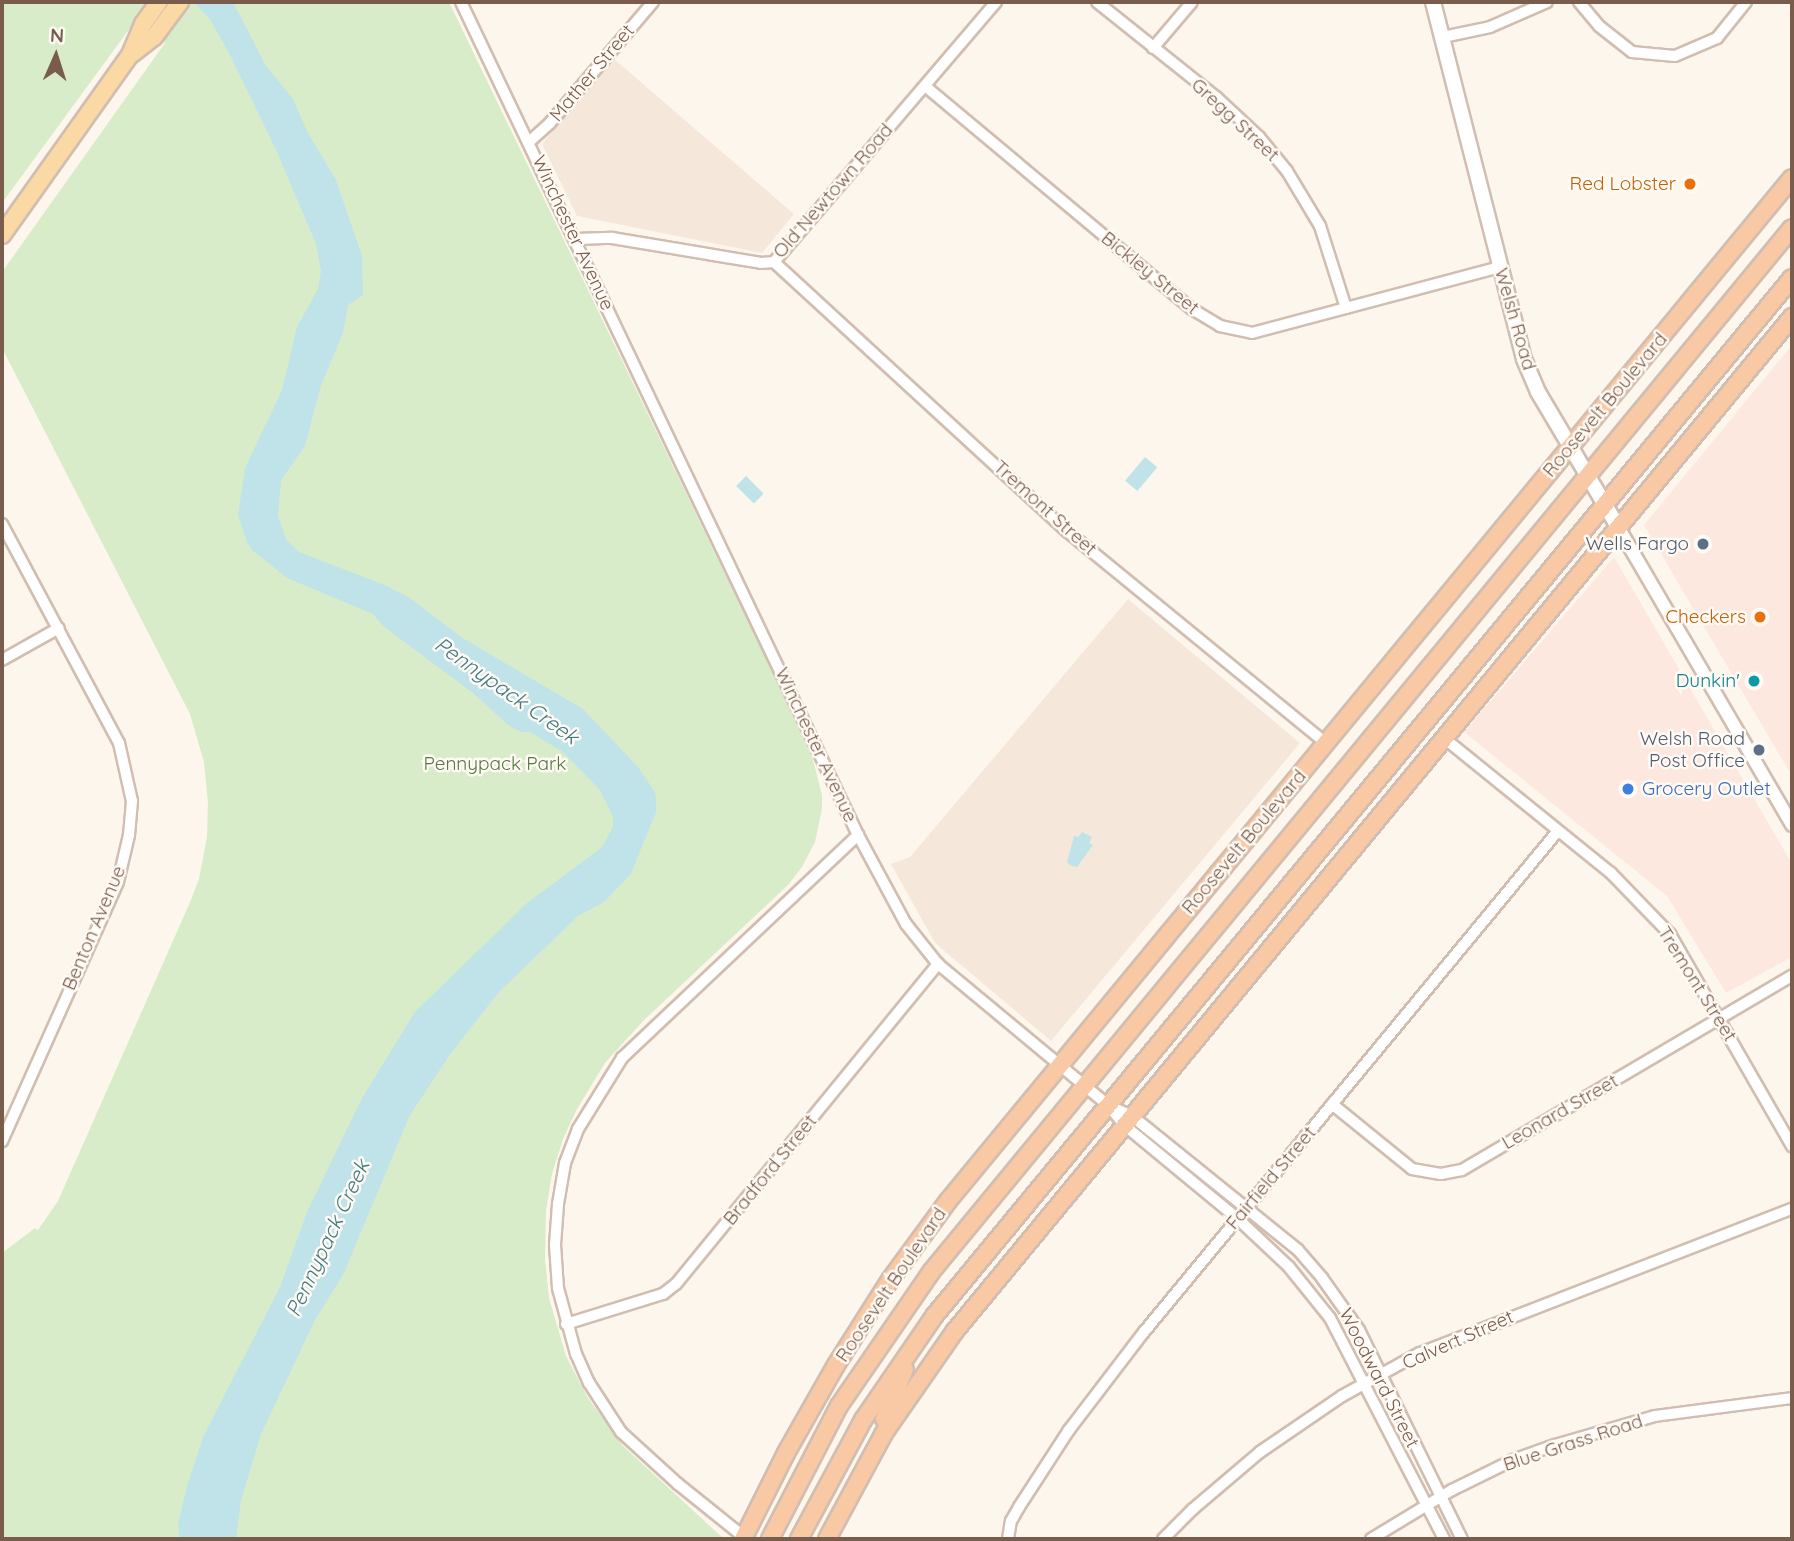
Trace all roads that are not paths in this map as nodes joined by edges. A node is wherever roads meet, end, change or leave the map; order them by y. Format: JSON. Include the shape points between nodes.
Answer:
{"nodes":[{"id":1,"x":159,"y":2,"type":"edge"},
{"id":2,"x":180,"y":2,"type":"edge"},
{"id":3,"x":461,"y":2,"type":"edge"},
{"id":4,"x":653,"y":2,"type":"edge"},
{"id":5,"x":996,"y":2,"type":"edge"},
{"id":6,"x":1097,"y":2,"type":"edge"},
{"id":7,"x":1192,"y":2,"type":"edge"},
{"id":8,"x":1433,"y":2,"type":"edge"},
{"id":9,"x":1547,"y":2,"type":"edge"},
{"id":10,"x":1579,"y":2,"type":"edge"},
{"id":11,"x":1746,"y":2,"type":"edge"},
{"id":12,"x":1443,"y":37,"type":"junction"},
{"id":13,"x":1153,"y":48,"type":"junction"},
{"id":14,"x":130,"y":55,"type":"junction"},
{"id":15,"x":925,"y":86,"type":"junction"},
{"id":16,"x":529,"y":142,"type":"junction"},
{"id":17,"x":1792,"y":178,"type":"edge"},
{"id":18,"x":1792,"y":190,"type":"edge"},
{"id":19,"x":1765,"y":211,"type":"junction"},
{"id":20,"x":1792,"y":228,"type":"edge"},
{"id":21,"x":2,"y":235,"type":"edge"},
{"id":22,"x":576,"y":239,"type":"junction"},
{"id":23,"x":774,"y":262,"type":"junction"},
{"id":24,"x":1500,"y":267,"type":"junction"},
{"id":25,"x":1790,"y":282,"type":"edge"},
{"id":26,"x":1346,"y":308,"type":"junction"},
{"id":27,"x":1792,"y":317,"type":"edge"},
{"id":28,"x":1571,"y":446,"type":"junction"},
{"id":29,"x":1588,"y":475,"type":"junction"},
{"id":30,"x":1605,"y":504,"type":"junction"},
{"id":31,"x":2,"y":524,"type":"edge"},
{"id":32,"x":1618,"y":527,"type":"junction"},
{"id":33,"x":58,"y":628,"type":"junction"},
{"id":34,"x":2,"y":660,"type":"edge"},
{"id":35,"x":1444,"y":738,"type":"junction"},
{"id":36,"x":1326,"y":743,"type":"junction"},
{"id":37,"x":1792,"y":825,"type":"edge"},
{"id":38,"x":1557,"y":832,"type":"junction"},
{"id":39,"x":859,"y":835,"type":"junction"},
{"id":40,"x":938,"y":964,"type":"junction"},
{"id":41,"x":1792,"y":976,"type":"edge"},
{"id":42,"x":1721,"y":1019,"type":"junction"},
{"id":43,"x":1060,"y":1065,"type":"junction"},
{"id":44,"x":1085,"y":1085,"type":"junction"},
{"id":45,"x":1332,"y":1104,"type":"junction"},
{"id":46,"x":1108,"y":1105,"type":"junction"},
{"id":47,"x":1128,"y":1120,"type":"junction"},
{"id":48,"x":2,"y":1141,"type":"edge"},
{"id":49,"x":1792,"y":1146,"type":"edge"},
{"id":50,"x":1245,"y":1209,"type":"junction"},
{"id":51,"x":1792,"y":1209,"type":"edge"},
{"id":52,"x":1237,"y":1219,"type":"junction"},
{"id":53,"x":566,"y":1324,"type":"junction"},
{"id":54,"x":916,"y":1342,"type":"junction"},
{"id":55,"x":1379,"y":1376,"type":"junction"},
{"id":56,"x":1364,"y":1384,"type":"junction"},
{"id":57,"x":1792,"y":1398,"type":"edge"},
{"id":58,"x":868,"y":1460,"type":"junction"},
{"id":59,"x":1440,"y":1496,"type":"junction"},
{"id":60,"x":1426,"y":1504,"type":"junction"},
{"id":61,"x":743,"y":1538,"type":"edge"},
{"id":62,"x":770,"y":1539,"type":"edge"},
{"id":63,"x":799,"y":1539,"type":"edge"},
{"id":64,"x":827,"y":1539,"type":"edge"},
{"id":65,"x":1008,"y":1539,"type":"edge"},
{"id":66,"x":1163,"y":1539,"type":"edge"},
{"id":67,"x":1371,"y":1539,"type":"edge"},
{"id":68,"x":1444,"y":1539,"type":"edge"},
{"id":69,"x":1462,"y":1539,"type":"edge"}],
"edges":[{"from":1,"to":14,"type":"main road"},
{"from":2,"to":14,"type":"main road","via":[[154,37]]},
{"from":3,"to":16,"type":"street","name":"Winchester Avenue"},
{"from":4,"to":16,"type":"street","name":"Mather Street"},
{"from":5,"to":15,"type":"street","name":"Old Newtown Road"},
{"from":6,"to":13,"type":"street","name":"Gregg Street"},
{"from":7,"to":13,"type":"street"},
{"from":8,"to":12,"type":"main road","name":"Welsh Road"},
{"from":9,"to":12,"type":"street","via":[[1490,27]]},
{"from":10,"to":11,"type":"street","via":[[1599,26],[1632,52],[1675,57],[1717,38]]},
{"from":12,"to":24,"type":"main road","name":"Welsh Road"},
{"from":13,"to":26,"type":"street","name":"Gregg Street","via":[[1216,97],[1287,171],[1320,226]]},
{"from":14,"to":21,"type":"main road"},
{"from":15,"to":23,"type":"street","name":"Old Newtown Road"},
{"from":15,"to":26,"type":"street","name":"Bickley Street","via":[[1192,309],[1220,326],[1252,333]]},
{"from":16,"to":22,"type":"street","name":"Winchester Avenue"},
{"from":17,"to":19,"type":"highway","name":"Roosevelt Boulevard"},
{"from":18,"to":19,"type":"highway"},
{"from":19,"to":28,"type":"highway","name":"Roosevelt Boulevard"},
{"from":20,"to":29,"type":"highway","name":"Roosevelt Boulevard"},
{"from":22,"to":23,"type":"street","name":"Old Newtown Road","via":[[612,238],[761,264]]},
{"from":22,"to":39,"type":"street","name":"Winchester Avenue"},
{"from":23,"to":36,"type":"street","name":"Tremont Street","via":[[1068,531]]},
{"from":24,"to":26,"type":"street","name":"Bickley Street"},
{"from":24,"to":28,"type":"main road","name":"Welsh Road","via":[[1529,374]]},
{"from":25,"to":30,"type":"highway"},
{"from":27,"to":32,"type":"highway"},
{"from":28,"to":29,"type":"main road","name":"Welsh Road"},
{"from":28,"to":36,"type":"highway","name":"Roosevelt Boulevard"},
{"from":29,"to":30,"type":"main road","name":"Welsh Road"},
{"from":29,"to":44,"type":"highway","name":"Roosevelt Boulevard"},
{"from":30,"to":32,"type":"main road","name":"Welsh Road"},
{"from":30,"to":46,"type":"highway"},
{"from":31,"to":33,"type":"street","name":"Benton Avenue"},
{"from":32,"to":35,"type":"highway"},
{"from":32,"to":37,"type":"street","name":"Welsh Road"},
{"from":33,"to":34,"type":"street"},
{"from":33,"to":48,"type":"street","name":"Benton Avenue","via":[[119,743],[132,801],[129,835],[118,882]]},
{"from":35,"to":38,"type":"street","name":"Tremont Street"},
{"from":35,"to":47,"type":"highway"},
{"from":36,"to":43,"type":"highway","name":"Roosevelt Boulevard"},
{"from":38,"to":42,"type":"street","name":"Tremont Street","via":[[1611,873],[1670,934]]},
{"from":38,"to":45,"type":"street","name":"Fairfield Street"},
{"from":39,"to":40,"type":"street","name":"Woodward Street","via":[[906,924]]},
{"from":39,"to":53,"type":"street","name":"Winchester Avenue","via":[[654,1026],[622,1058],[598,1093],[565,1163],[558,1204],[555,1245]]},
{"from":40,"to":43,"type":"street","name":"Woodward Street"},
{"from":40,"to":53,"type":"street","name":"Bradford Street","via":[[676,1284],[652,1298]]},
{"from":41,"to":42,"type":"street","name":"Leonard Street"},
{"from":42,"to":45,"type":"street","name":"Leonard Street","via":[[1462,1170],[1425,1174],[1405,1166]]},
{"from":42,"to":49,"type":"street","name":"Tremont Street"},
{"from":43,"to":44,"type":"street","name":"Woodward Street"},
{"from":43,"to":61,"type":"highway","name":"Roosevelt Boulevard","via":[[948,1201],[890,1280],[803,1423]]},
{"from":44,"to":46,"type":"street","name":"Woodward Street"},
{"from":44,"to":62,"type":"highway","name":"Roosevelt Boulevard","via":[[893,1324],[823,1434]]},
{"from":45,"to":50,"type":"street","name":"Fairfield Street"},
{"from":46,"to":47,"type":"street","name":"Woodward Street"},
{"from":46,"to":54,"type":"highway"},
{"from":47,"to":50,"type":"street","name":"Woodward Street"},
{"from":47,"to":52,"type":"street","name":"Woodward Street"},
{"from":47,"to":58,"type":"highway","via":[[955,1331]]},
{"from":50,"to":52,"type":"street","name":"Fairfield Street"},
{"from":50,"to":55,"type":"street","name":"Woodward Street","via":[[1298,1250],[1322,1278],[1359,1330]]},
{"from":51,"to":55,"type":"street","name":"Calvert Street","via":[[1472,1332]]},
{"from":52,"to":56,"type":"street","name":"Woodward Street","via":[[1312,1294],[1330,1318]]},
{"from":52,"to":65,"type":"street","name":"Fairfield Street","via":[[1069,1430],[1011,1521]]},
{"from":53,"to":61,"type":"street","name":"Winchester Avenue","via":[[589,1383],[621,1432]]},
{"from":54,"to":58,"type":"highway"},
{"from":54,"to":63,"type":"highway","via":[[852,1439]]},
{"from":55,"to":56,"type":"street","name":"Calvert Street"},
{"from":55,"to":59,"type":"street","name":"Woodward Street"},
{"from":56,"to":60,"type":"street","name":"Woodward Street"},
{"from":56,"to":66,"type":"street","name":"Calvert Street","via":[[1260,1452]]},
{"from":57,"to":59,"type":"street","name":"Blue Grass Road","via":[[1669,1414],[1607,1428],[1513,1460]]},
{"from":58,"to":64,"type":"highway"},
{"from":59,"to":60,"type":"street","name":"Blue Grass Road"},
{"from":59,"to":69,"type":"street","name":"Woodward Street"},
{"from":60,"to":67,"type":"street","name":"Blue Grass Road"},
{"from":60,"to":68,"type":"street","name":"Woodward Street"}]}
